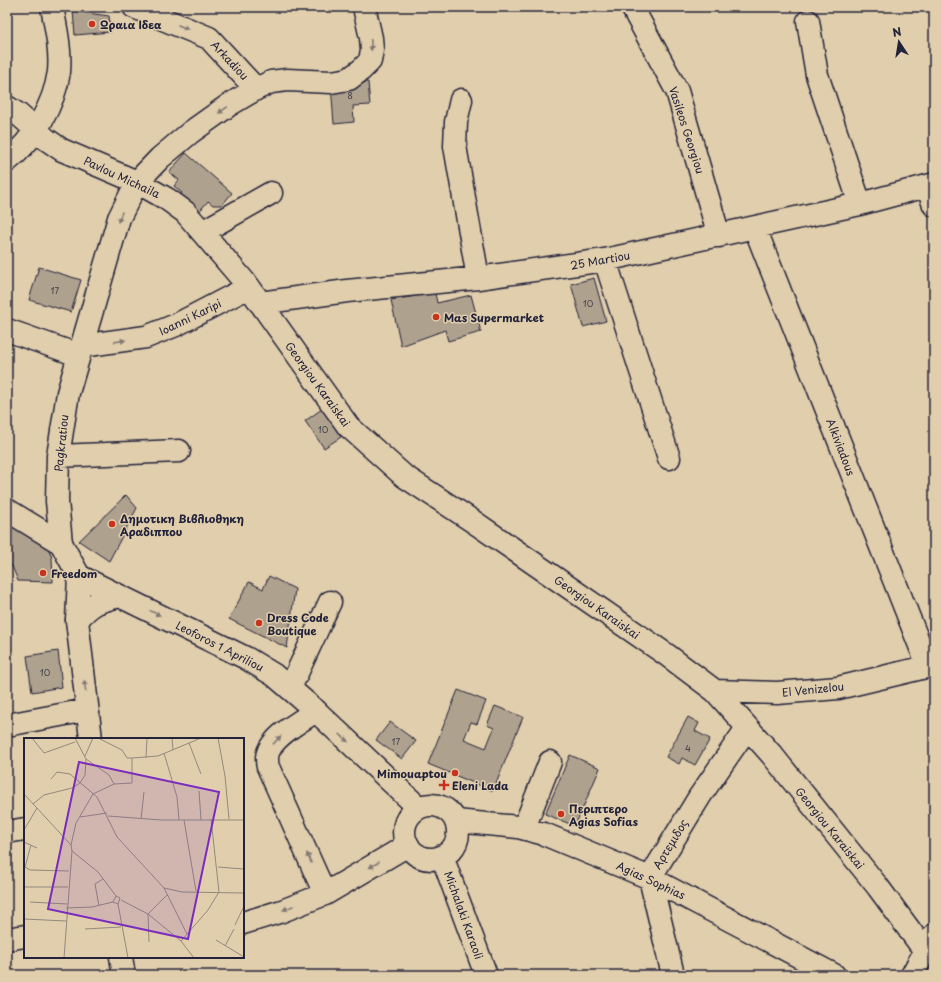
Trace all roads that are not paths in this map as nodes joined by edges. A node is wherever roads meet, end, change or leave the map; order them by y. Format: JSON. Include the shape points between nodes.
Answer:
{"nodes":[{"id":1,"x":52,"y":7,"type":"edge"},
{"id":2,"x":134,"y":7,"type":"edge"},
{"id":3,"x":364,"y":7,"type":"edge"},
{"id":4,"x":632,"y":7,"type":"edge"},
{"id":5,"x":808,"y":21,"type":"dead end"},
{"id":6,"x":256,"y":89,"type":"junction"},
{"id":7,"x":461,"y":100,"type":"dead end"},
{"id":8,"x":7,"y":107,"type":"edge"},
{"id":9,"x":36,"y":130,"type":"junction"},
{"id":10,"x":7,"y":161,"type":"edge"},
{"id":11,"x":137,"y":182,"type":"junction"},
{"id":12,"x":271,"y":192,"type":"dead end"},
{"id":13,"x":932,"y":192,"type":"edge"},
{"id":14,"x":860,"y":204,"type":"junction"},
{"id":15,"x":755,"y":228,"type":"junction"},
{"id":16,"x":202,"y":232,"type":"junction"},
{"id":17,"x":719,"y":236,"type":"junction"},
{"id":18,"x":605,"y":260,"type":"junction"},
{"id":19,"x":478,"y":278,"type":"junction"},
{"id":20,"x":254,"y":295,"type":"junction"},
{"id":21,"x":7,"y":330,"type":"edge"},
{"id":22,"x":80,"y":350,"type":"junction"},
{"id":23,"x":179,"y":451,"type":"dead end"},
{"id":24,"x":58,"y":456,"type":"junction"},
{"id":25,"x":669,"y":458,"type":"dead end"},
{"id":26,"x":7,"y":510,"type":"edge"},
{"id":27,"x":61,"y":543,"type":"junction"},
{"id":28,"x":79,"y":576,"type":"junction"},
{"id":29,"x":120,"y":596,"type":"junction"},
{"id":30,"x":330,"y":602,"type":"dead end"},
{"id":31,"x":77,"y":620,"type":"junction"},
{"id":32,"x":931,"y":666,"type":"edge"},
{"id":33,"x":290,"y":688,"type":"junction"},
{"id":34,"x":714,"y":691,"type":"junction"},
{"id":35,"x":87,"y":710,"type":"junction"},
{"id":36,"x":316,"y":711,"type":"junction"},
{"id":37,"x":7,"y":725,"type":"edge"},
{"id":38,"x":747,"y":728,"type":"junction"},
{"id":39,"x":90,"y":738,"type":"edge"},
{"id":40,"x":550,"y":762,"type":"dead end"},
{"id":41,"x":419,"y":808,"type":"junction"},
{"id":42,"x":456,"y":821,"type":"junction"},
{"id":43,"x":524,"y":828,"type":"junction"},
{"id":44,"x":24,"y":829,"type":"edge"},
{"id":45,"x":7,"y":832,"type":"edge"},
{"id":46,"x":408,"y":845,"type":"junction"},
{"id":47,"x":442,"y":856,"type":"junction"},
{"id":48,"x":650,"y":878,"type":"junction"},
{"id":49,"x":324,"y":894,"type":"junction"},
{"id":50,"x":244,"y":922,"type":"edge"},
{"id":51,"x":24,"y":936,"type":"edge"},
{"id":52,"x":7,"y":939,"type":"edge"},
{"id":53,"x":930,"y":943,"type":"edge"},
{"id":54,"x":121,"y":958,"type":"edge"},
{"id":55,"x":124,"y":975,"type":"edge"},
{"id":56,"x":486,"y":975,"type":"edge"},
{"id":57,"x":673,"y":975,"type":"edge"},
{"id":58,"x":834,"y":975,"type":"edge"},
{"id":59,"x":912,"y":975,"type":"edge"}],
"edges":[{"from":1,"to":9,"type":"street","via":[[58,37],[59,71],[51,102]]},
{"from":2,"to":6,"type":"street","name":"Arkadiou","one_way":true,"via":[[209,38]]},
{"from":3,"to":6,"type":"street","name":"Pagkratiou","one_way":true,"via":[[372,50],[370,61],[361,70],[348,79],[331,82],[287,80],[271,82]]},
{"from":4,"to":17,"type":"street","name":"Vasileos Georgiou","via":[[677,91]]},
{"from":5,"to":14,"type":"street","via":[[817,75]]},
{"from":6,"to":11,"type":"street","name":"Pagkratiou","one_way":true,"via":[[191,132]]},
{"from":7,"to":19,"type":"street","via":[[456,122],[455,146]]},
{"from":8,"to":9,"type":"street","name":"Pavlou Michaila"},
{"from":9,"to":10,"type":"street"},
{"from":9,"to":11,"type":"street","name":"Pavlou Michaila","via":[[62,150]]},
{"from":11,"to":16,"type":"street","name":"Pavlou Michaila","via":[[185,212]]},
{"from":11,"to":22,"type":"street","name":"Pagkratiou","one_way":true,"via":[[119,218]]},
{"from":12,"to":16,"type":"street"},
{"from":13,"to":14,"type":"street","name":"25 Martiou"},
{"from":14,"to":15,"type":"street","name":"25 Martiou"},
{"from":15,"to":17,"type":"street","name":"25 Martiou"},
{"from":15,"to":32,"type":"street","name":"Alkiviadous"},
{"from":16,"to":20,"type":"street","name":"Pavlou Michaila"},
{"from":17,"to":18,"type":"street","name":"25 Martiou"},
{"from":18,"to":19,"type":"street","name":"25 Martiou"},
{"from":18,"to":25,"type":"street"},
{"from":19,"to":20,"type":"street","name":"25 Martiou","via":[[347,291]]},
{"from":22,"to":20,"type":"street","name":"Ioanni Karipi","one_way":true,"via":[[146,336]]},
{"from":20,"to":34,"type":"street","name":"Georgiou Karaiskai","via":[[348,426],[404,476],[667,655]]},
{"from":21,"to":22,"type":"street"},
{"from":22,"to":24,"type":"street","name":"Pagkratiou","via":[[68,393]]},
{"from":23,"to":24,"type":"street"},
{"from":24,"to":27,"type":"street","name":"Pagkratiou","via":[[57,502]]},
{"from":26,"to":27,"type":"street"},
{"from":27,"to":28,"type":"street"},
{"from":28,"to":29,"type":"street","name":"Leoforos 1 Apriliou"},
{"from":28,"to":31,"type":"street"},
{"from":29,"to":31,"type":"street","via":[[100,600],[87,608]]},
{"from":29,"to":33,"type":"street","name":"Leoforos 1 Apriliou","one_way":true,"via":[[246,658]]},
{"from":30,"to":33,"type":"street"},
{"from":35,"to":31,"type":"street","one_way":true},
{"from":32,"to":34,"type":"street","name":"El Venizelou","via":[[838,688],[777,693]]},
{"from":33,"to":36,"type":"street","name":"Leoforos 1 Apriliou"},
{"from":34,"to":38,"type":"street","name":"Georgiou Karaiskai"},
{"from":35,"to":37,"type":"street"},
{"from":35,"to":39,"type":"street"},
{"from":36,"to":41,"type":"street","name":"Leoforos 1 Apriliou","one_way":true},
{"from":49,"to":36,"type":"street","one_way":true,"via":[[268,767],[267,757],[277,738]]},
{"from":38,"to":48,"type":"street","name":"Αρτεμιδος","via":[[700,796]]},
{"from":38,"to":53,"type":"street","name":"Georgiou Karaiskai","via":[[772,755],[873,881]]},
{"from":40,"to":43,"type":"street"},
{"from":41,"to":42,"type":"street","via":[[427,805],[440,807]]},
{"from":41,"to":46,"type":"street","via":[[407,820],[405,837]]},
{"from":42,"to":43,"type":"street","name":"Agias Sophias"},
{"from":42,"to":47,"type":"street","via":[[458,837],[449,852]]},
{"from":43,"to":48,"type":"street","name":"Agias Sophias"},
{"from":44,"to":45,"type":"street"},
{"from":46,"to":47,"type":"street","via":[[419,856]]},
{"from":46,"to":49,"type":"street","one_way":true},
{"from":47,"to":56,"type":"street","name":"Michalaki Karaoli"},
{"from":48,"to":57,"type":"street","name":"Αρτεμιδος"},
{"from":48,"to":58,"type":"street","name":"Agias Sophias"},
{"from":49,"to":50,"type":"street","one_way":true,"via":[[282,911]]},
{"from":51,"to":52,"type":"street"},
{"from":53,"to":59,"type":"street"},
{"from":54,"to":55,"type":"street"}]}
